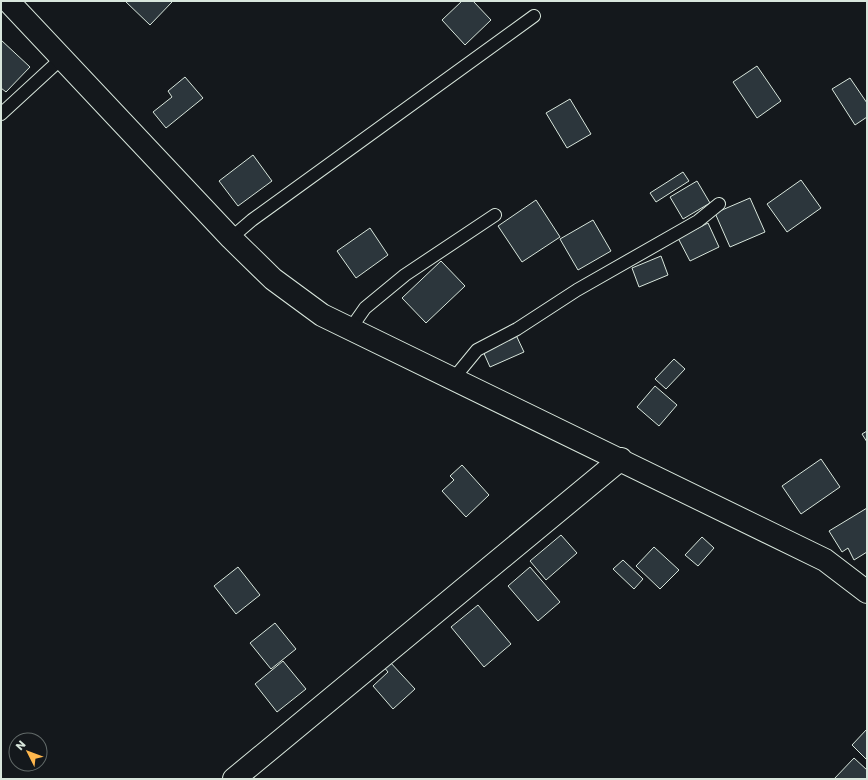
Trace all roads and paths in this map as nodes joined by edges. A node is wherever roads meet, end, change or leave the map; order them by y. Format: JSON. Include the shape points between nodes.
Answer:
{"nodes":[{"id":1,"x":8,"y":1,"type":"edge"},
{"id":2,"x":534,"y":16,"type":"dead end"},
{"id":3,"x":62,"y":58,"type":"junction"},
{"id":4,"x":1,"y":114,"type":"edge"},
{"id":5,"x":719,"y":204,"type":"dead end"},
{"id":6,"x":495,"y":214,"type":"dead end"},
{"id":7,"x":231,"y":238,"type":"junction"},
{"id":8,"x":351,"y":328,"type":"junction"},
{"id":9,"x":454,"y":378,"type":"junction"},
{"id":10,"x":622,"y":460,"type":"junction"},
{"id":11,"x":867,"y":592,"type":"edge"},
{"id":12,"x":234,"y":779,"type":"edge"}],
"edges":[{"from":1,"to":3,"type":"street"},
{"from":2,"to":7,"type":"lane","via":[[252,220]]},
{"from":3,"to":4,"type":"lane"},
{"from":3,"to":7,"type":"street"},
{"from":5,"to":9,"type":"lane","via":[[698,221],[576,290],[517,330],[477,350]]},
{"from":6,"to":8,"type":"lane","via":[[405,275],[365,308]]},
{"from":7,"to":8,"type":"street","via":[[273,279],[322,314]]},
{"from":8,"to":9,"type":"street"},
{"from":9,"to":10,"type":"street"},
{"from":10,"to":11,"type":"street","via":[[825,560]]},
{"from":10,"to":12,"type":"street"}]}
